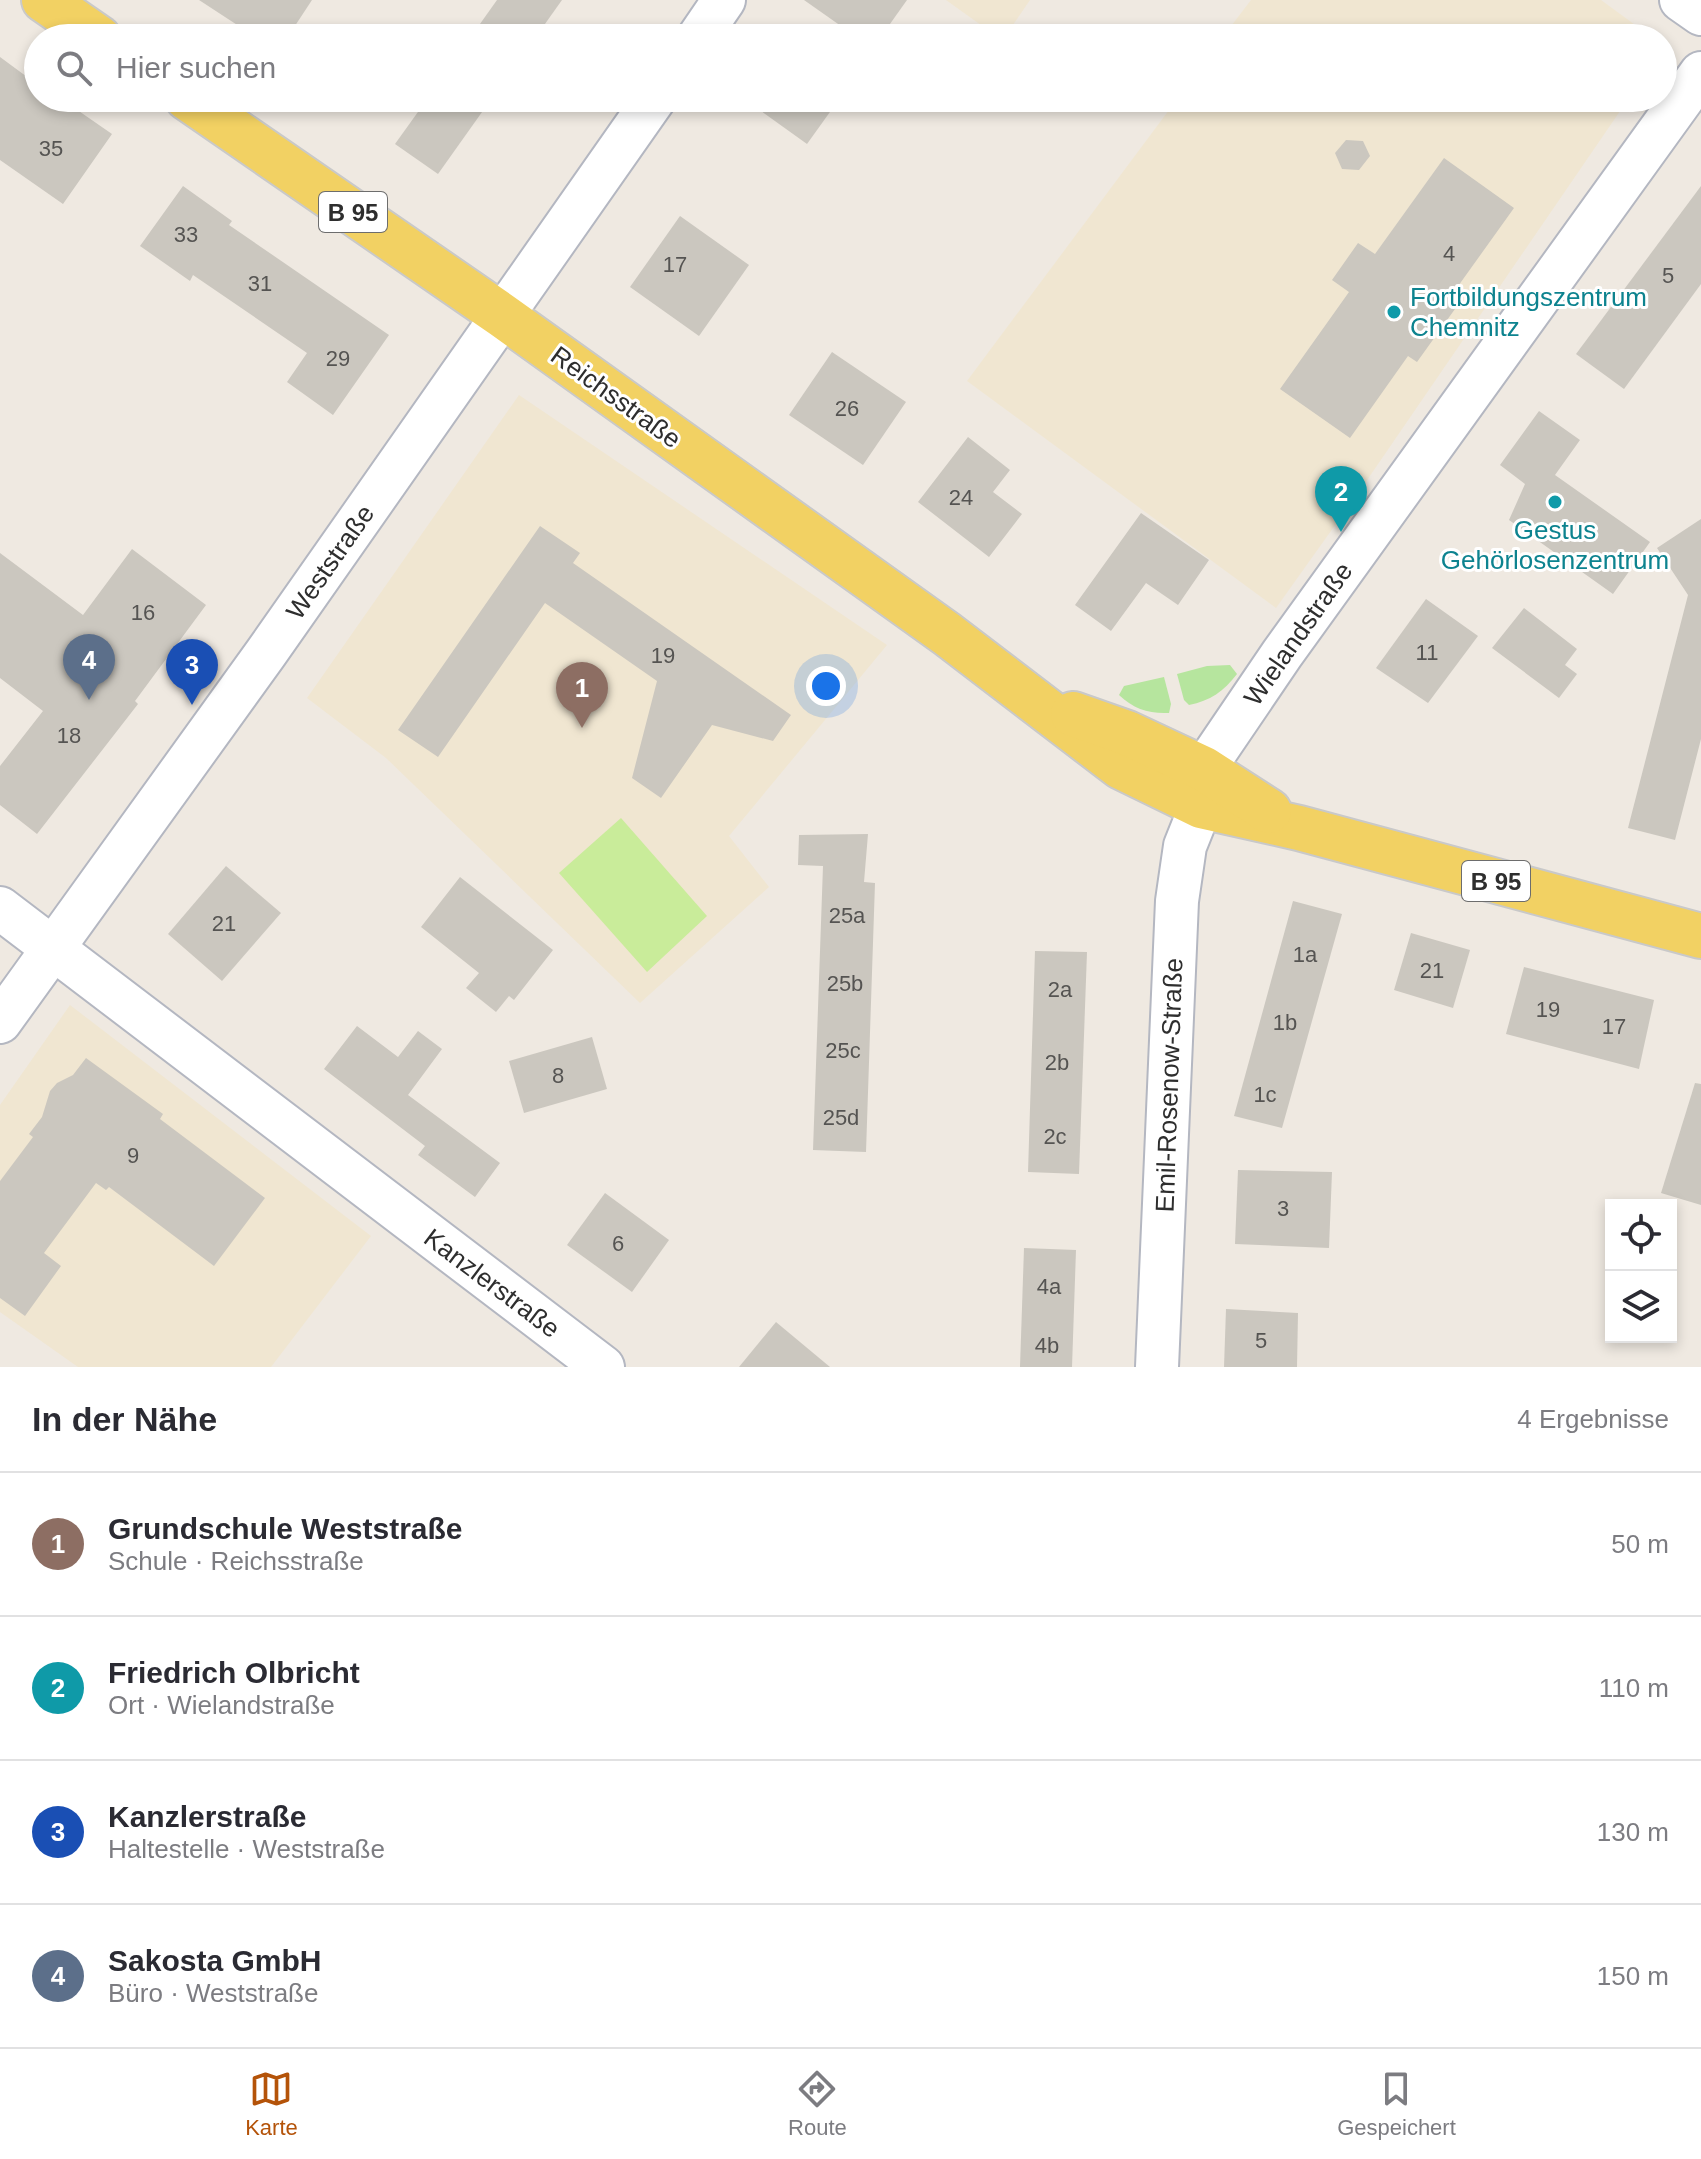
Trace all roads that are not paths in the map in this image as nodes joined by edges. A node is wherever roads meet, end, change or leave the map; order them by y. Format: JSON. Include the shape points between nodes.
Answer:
{"nodes":[{"id":1,"x":44,"y":0,"type":"edge"},
{"id":2,"x":724,"y":0,"type":"edge"},
{"id":3,"x":1681,"y":0,"type":"edge"},
{"id":4,"x":1701,"y":14,"type":"edge"},
{"id":5,"x":79,"y":24,"type":"edge"},
{"id":6,"x":708,"y":24,"type":"edge"},
{"id":7,"x":1701,"y":73,"type":"edge"},
{"id":8,"x":1677,"y":106,"type":"edge"},
{"id":9,"x":207,"y":112,"type":"edge"},
{"id":10,"x":645,"y":112,"type":"edge"},
{"id":11,"x":1673,"y":112,"type":"edge"},
{"id":12,"x":503,"y":316,"type":"junction"},
{"id":13,"x":1202,"y":788,"type":"junction"},
{"id":14,"x":0,"y":908,"type":"edge"},
{"id":15,"x":1701,"y":936,"type":"edge"},
{"id":16,"x":52,"y":948,"type":"junction"},
{"id":17,"x":0,"y":1022,"type":"edge"},
{"id":18,"x":597,"y":1365,"type":"edge"},
{"id":19,"x":1157,"y":1367,"type":"edge"}],
"edges":[{"from":1,"to":5,"type":"main road"},
{"from":2,"to":6,"type":"street"},
{"from":3,"to":4,"type":"street"},
{"from":7,"to":8,"type":"street","name":"Wielandstraße"},
{"from":9,"to":12,"type":"main road","name":"Reichsstraße","number":"B 95"},
{"from":10,"to":12,"type":"street","name":"Weststraße"},
{"from":11,"to":13,"type":"street","name":"Wielandstraße","via":[[1282,654]]},
{"from":12,"to":13,"type":"main road","name":"Reichsstraße","number":"B 95","via":[[1041,703],[1127,733]]},
{"from":12,"to":16,"type":"street","name":"Weststraße"},
{"from":13,"to":15,"type":"main road","name":"Reichsstraße","number":"B 95","via":[[1291,826]]},
{"from":13,"to":19,"type":"street","name":"Emil-Rosenow-Straße","via":[[1185,846],[1177,901]]},
{"from":14,"to":16,"type":"street","name":"Kanzlerstraße"},
{"from":16,"to":17,"type":"street","name":"Weststraße"},
{"from":16,"to":18,"type":"street","name":"Kanzlerstraße"}]}
